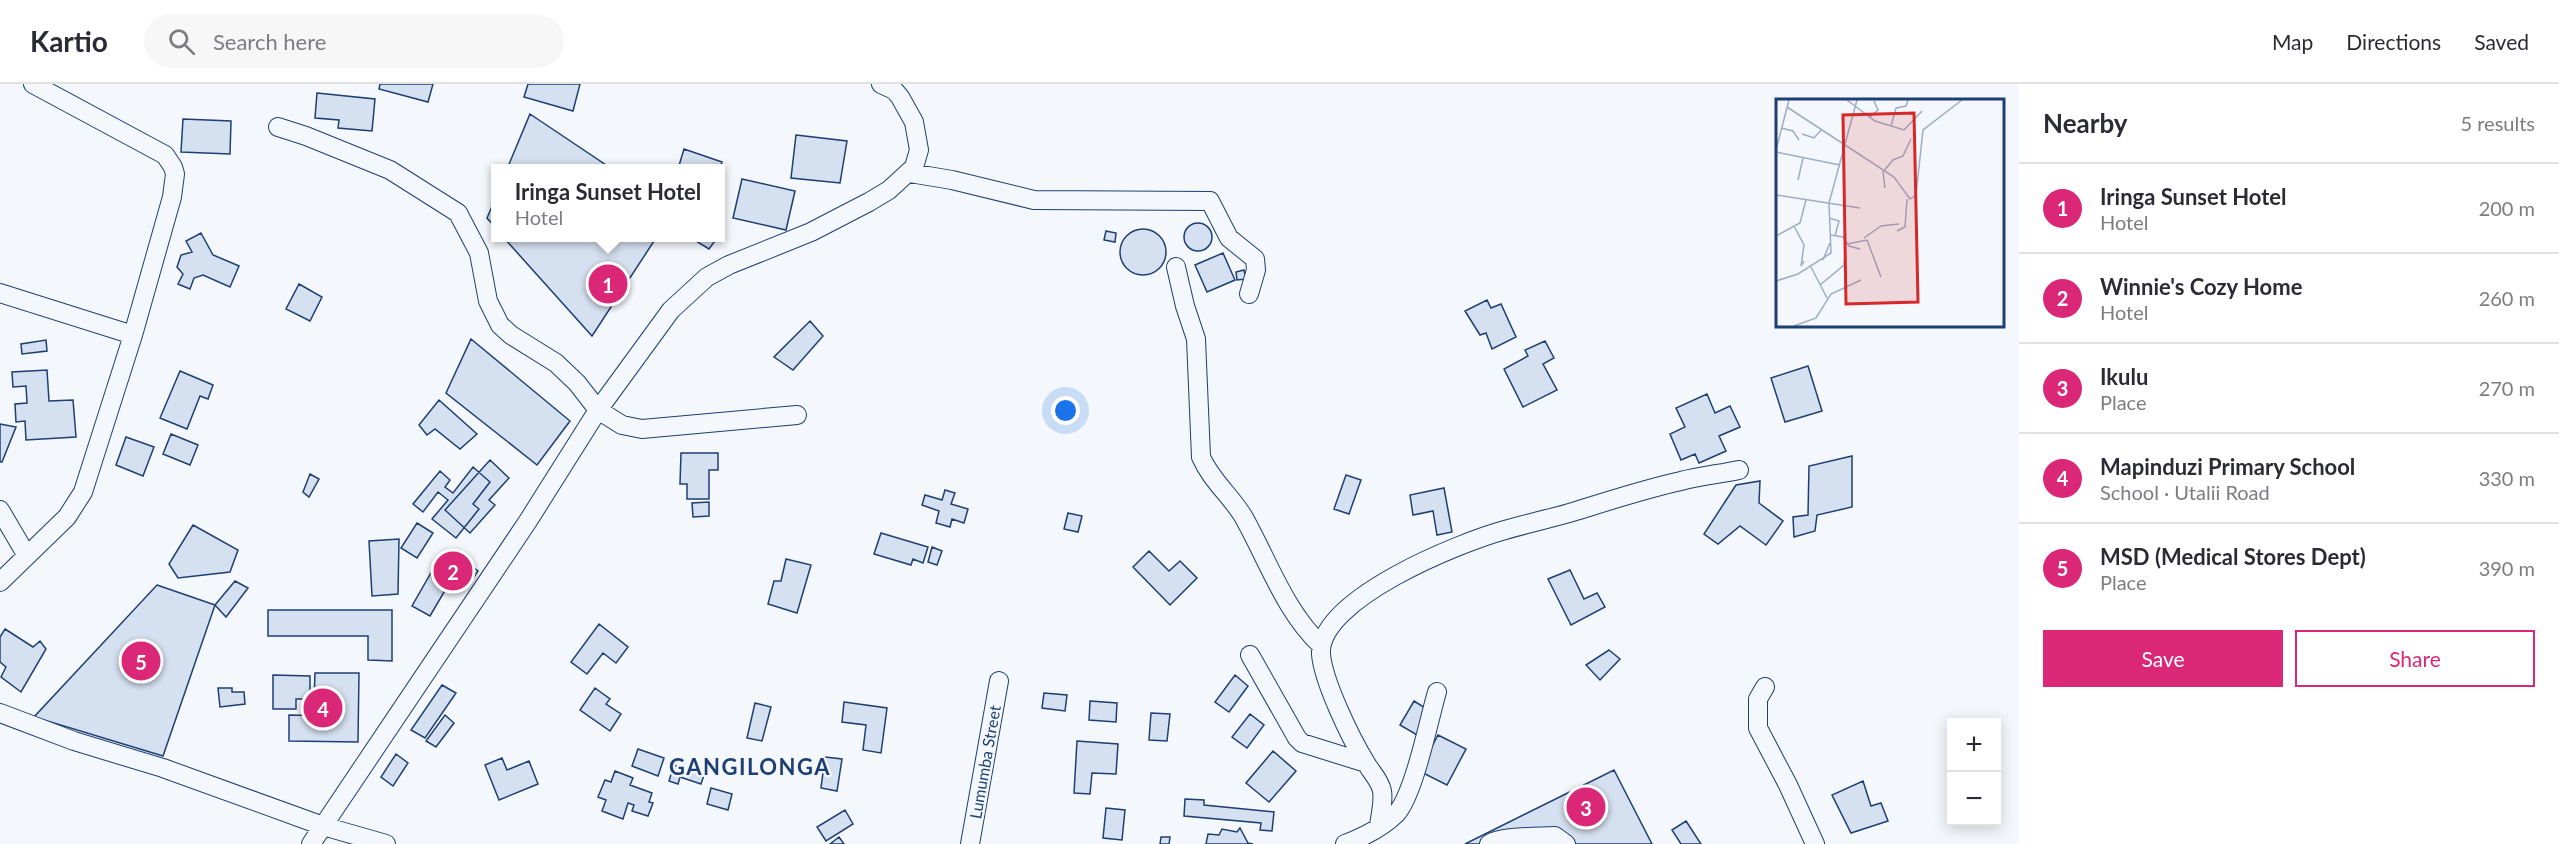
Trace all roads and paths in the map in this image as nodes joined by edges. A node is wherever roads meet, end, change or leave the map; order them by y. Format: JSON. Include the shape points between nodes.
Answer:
{"nodes":[{"id":1,"x":33,"y":84,"type":"edge"},
{"id":2,"x":881,"y":84,"type":"edge"},
{"id":3,"x":278,"y":127,"type":"dead end"},
{"id":4,"x":910,"y":173,"type":"junction"},
{"id":5,"x":1176,"y":267,"type":"dead end"},
{"id":6,"x":0,"y":292,"type":"edge"},
{"id":7,"x":1249,"y":294,"type":"dead end"},
{"id":8,"x":133,"y":335,"type":"junction"},
{"id":9,"x":598,"y":410,"type":"junction"},
{"id":10,"x":797,"y":415,"type":"dead end"},
{"id":11,"x":1739,"y":470,"type":"dead end"},
{"id":12,"x":0,"y":510,"type":"edge"},
{"id":13,"x":27,"y":556,"type":"junction"},
{"id":14,"x":0,"y":582,"type":"edge"},
{"id":15,"x":1321,"y":645,"type":"junction"},
{"id":16,"x":1251,"y":655,"type":"dead end"},
{"id":17,"x":999,"y":681,"type":"dead end"},
{"id":18,"x":1765,"y":687,"type":"dead end"},
{"id":19,"x":1437,"y":692,"type":"dead end"},
{"id":20,"x":0,"y":713,"type":"edge"},
{"id":21,"x":1366,"y":764,"type":"junction"},
{"id":22,"x":324,"y":826,"type":"junction"},
{"id":23,"x":1379,"y":827,"type":"junction"},
{"id":24,"x":311,"y":844,"type":"edge"},
{"id":25,"x":386,"y":844,"type":"edge"},
{"id":26,"x":970,"y":844,"type":"edge"},
{"id":27,"x":1345,"y":844,"type":"edge"},
{"id":28,"x":1489,"y":844,"type":"edge"},
{"id":29,"x":1566,"y":844,"type":"edge"},
{"id":30,"x":1815,"y":844,"type":"edge"}],
"edges":[{"from":1,"to":8,"type":"street","via":[[165,155],[173,167],[172,197]]},
{"from":2,"to":4,"type":"street","via":[[894,90],[914,122],[919,150]]},
{"from":3,"to":9,"type":"street","via":[[390,170],[458,213],[479,253],[488,301],[500,325],[556,363]]},
{"from":4,"to":7,"type":"street","via":[[1034,200],[1210,201],[1230,238],[1255,260]]},
{"from":4,"to":9,"type":"street","via":[[889,190],[811,232],[707,277],[671,310]]},
{"from":5,"to":15,"type":"street","via":[[1196,339],[1201,456],[1206,469],[1242,514],[1302,626]]},
{"from":6,"to":8,"type":"street"},
{"from":8,"to":13,"type":"street","via":[[83,492],[67,517]]},
{"from":9,"to":10,"type":"street","via":[[622,425],[642,429]]},
{"from":9,"to":22,"type":"street"},
{"from":11,"to":15,"type":"street","via":[[1614,497],[1441,553],[1351,604],[1328,630]]},
{"from":12,"to":13,"type":"street"},
{"from":13,"to":14,"type":"street"},
{"from":15,"to":21,"type":"street","via":[[1325,672]]},
{"from":16,"to":21,"type":"street","via":[[1302,743]]},
{"from":17,"to":26,"type":"street","name":"Lumumba Street"},
{"from":18,"to":30,"type":"street","via":[[1758,699],[1758,728]]},
{"from":19,"to":23,"type":"street","via":[[1404,800],[1395,815]]},
{"from":20,"to":22,"type":"street"},
{"from":21,"to":23,"type":"street","via":[[1382,791]]},
{"from":22,"to":24,"type":"street"},
{"from":22,"to":25,"type":"street"},
{"from":23,"to":27,"type":"street"},
{"from":28,"to":29,"type":"street","via":[[1502,838],[1555,836]]}]}
